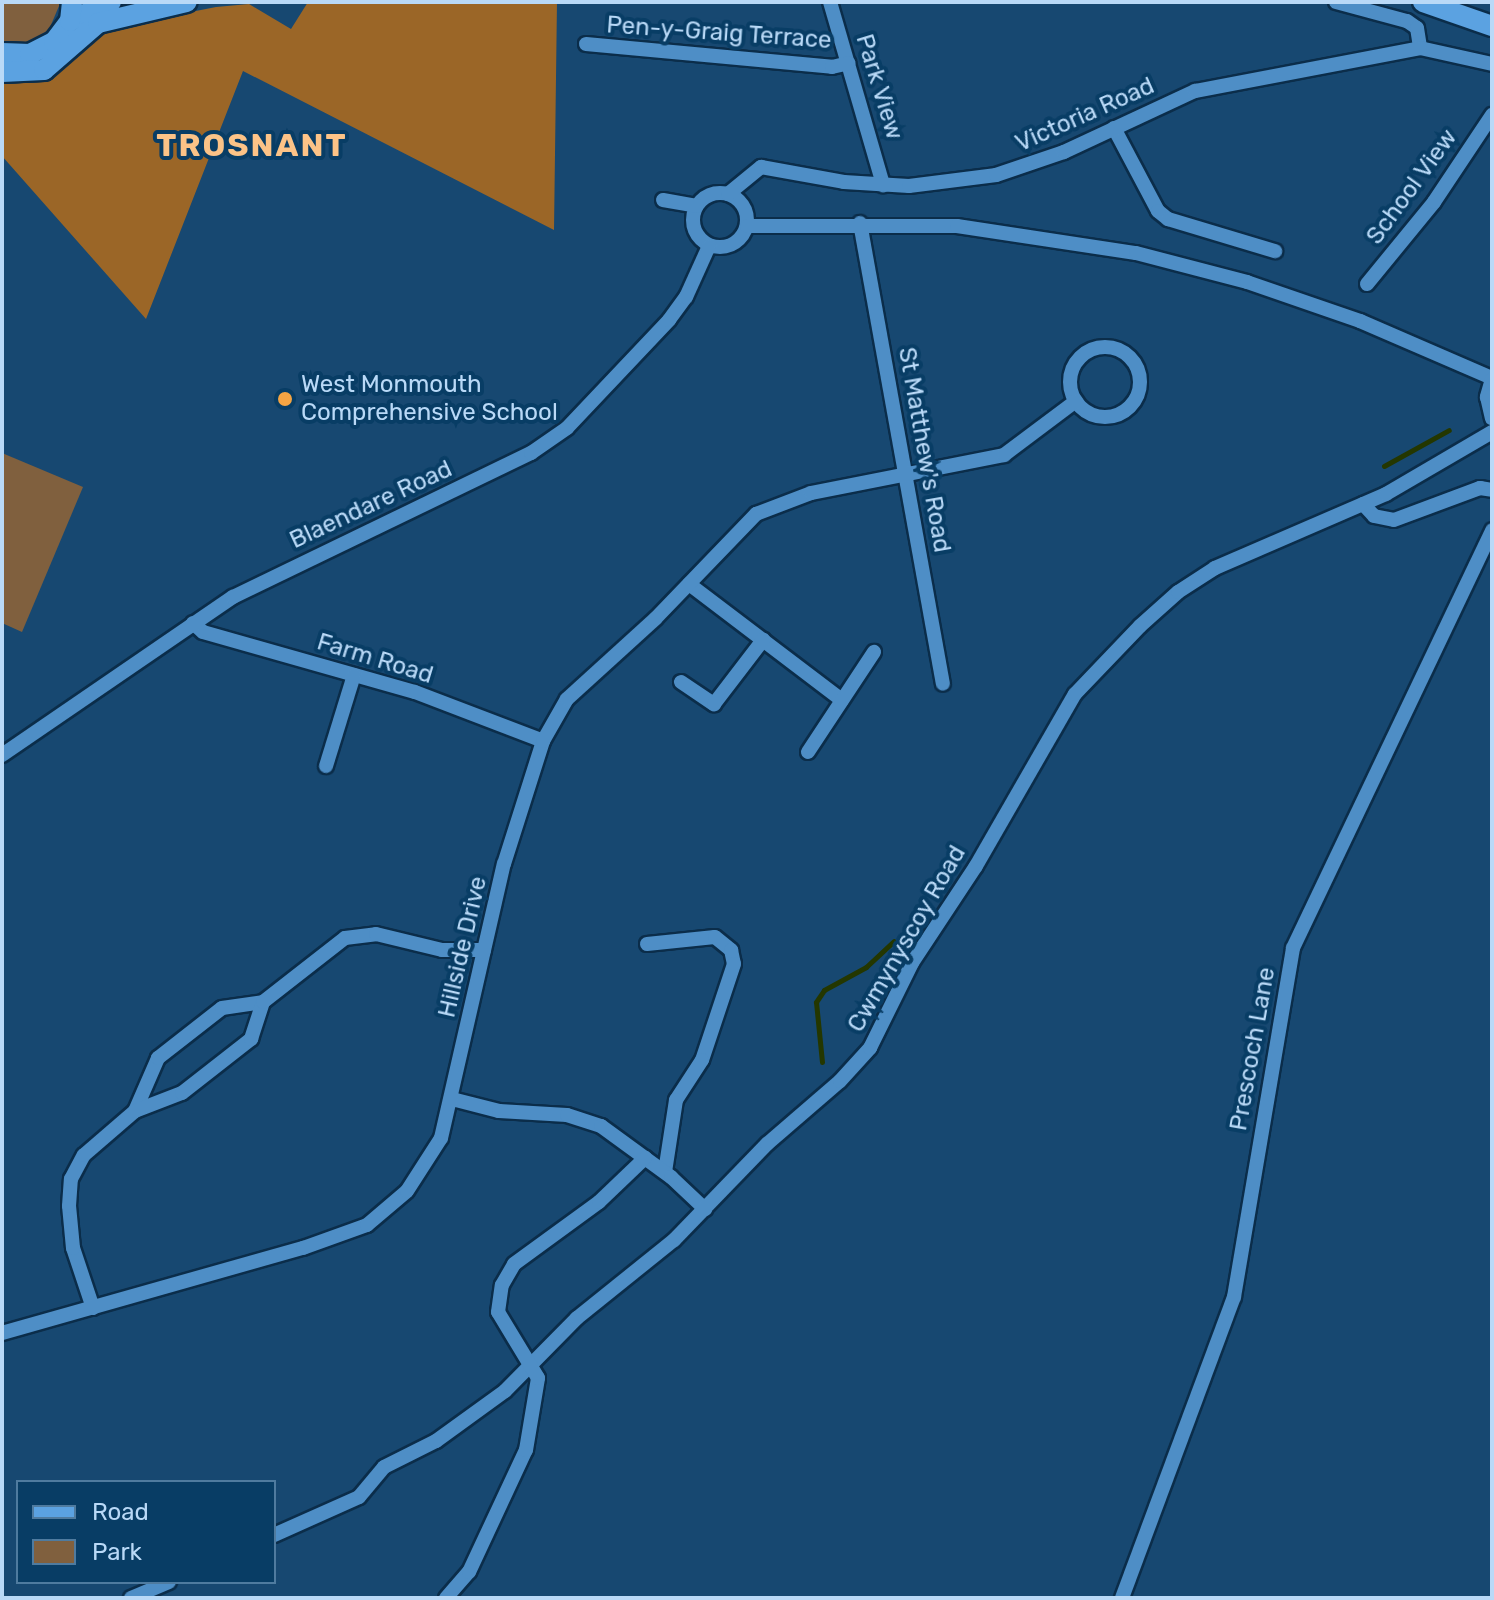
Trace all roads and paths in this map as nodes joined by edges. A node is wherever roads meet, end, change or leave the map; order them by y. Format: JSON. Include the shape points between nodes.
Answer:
{"nodes":[{"id":1,"x":111,"y":2,"type":"edge"},
{"id":2,"x":187,"y":2,"type":"edge"},
{"id":3,"x":830,"y":2,"type":"edge"},
{"id":4,"x":1336,"y":2,"type":"edge"},
{"id":5,"x":1423,"y":2,"type":"edge"},
{"id":6,"x":71,"y":11,"type":"edge"},
{"id":7,"x":1492,"y":26,"type":"edge"},
{"id":8,"x":586,"y":44,"type":"dead end"},
{"id":9,"x":1420,"y":48,"type":"junction"},
{"id":10,"x":2,"y":53,"type":"edge"},
{"id":11,"x":849,"y":63,"type":"junction"},
{"id":12,"x":1492,"y":64,"type":"edge"},
{"id":13,"x":2,"y":72,"type":"edge"},
{"id":14,"x":1492,"y":115,"type":"edge"},
{"id":15,"x":1114,"y":128,"type":"junction"},
{"id":16,"x":883,"y":185,"type":"junction"},
{"id":17,"x":728,"y":194,"type":"junction"},
{"id":18,"x":663,"y":200,"type":"dead end"},
{"id":19,"x":696,"y":206,"type":"junction"},
{"id":20,"x":860,"y":223,"type":"junction"},
{"id":21,"x":747,"y":226,"type":"junction"},
{"id":22,"x":709,"y":246,"type":"junction"},
{"id":23,"x":1275,"y":251,"type":"dead end"},
{"id":24,"x":1367,"y":284,"type":"dead end"},
{"id":25,"x":1492,"y":379,"type":"edge"},
{"id":26,"x":1076,"y":401,"type":"junction"},
{"id":27,"x":1492,"y":418,"type":"edge"},
{"id":28,"x":1492,"y":432,"type":"edge"},
{"id":29,"x":905,"y":474,"type":"junction"},
{"id":30,"x":1492,"y":490,"type":"edge"},
{"id":31,"x":1363,"y":504,"type":"junction"},
{"id":32,"x":1492,"y":530,"type":"edge"},
{"id":33,"x":689,"y":584,"type":"junction"},
{"id":34,"x":193,"y":623,"type":"junction"},
{"id":35,"x":763,"y":640,"type":"junction"},
{"id":36,"x":874,"y":652,"type":"dead end"},
{"id":37,"x":354,"y":675,"type":"junction"},
{"id":38,"x":681,"y":682,"type":"dead end"},
{"id":39,"x":943,"y":684,"type":"dead end"},
{"id":40,"x":842,"y":700,"type":"junction"},
{"id":41,"x":543,"y":741,"type":"junction"},
{"id":42,"x":808,"y":752,"type":"dead end"},
{"id":43,"x":2,"y":755,"type":"edge"},
{"id":44,"x":326,"y":766,"type":"dead end"},
{"id":45,"x":647,"y":944,"type":"dead end"},
{"id":46,"x":484,"y":950,"type":"junction"},
{"id":47,"x":263,"y":1002,"type":"junction"},
{"id":48,"x":452,"y":1099,"type":"junction"},
{"id":49,"x":135,"y":1111,"type":"junction"},
{"id":50,"x":645,"y":1158,"type":"junction"},
{"id":51,"x":665,"y":1172,"type":"junction"},
{"id":52,"x":705,"y":1209,"type":"junction"},
{"id":53,"x":93,"y":1308,"type":"junction"},
{"id":54,"x":2,"y":1333,"type":"edge"},
{"id":55,"x":534,"y":1364,"type":"junction"},
{"id":56,"x":276,"y":1534,"type":"edge"},
{"id":57,"x":164,"y":1584,"type":"edge"},
{"id":58,"x":131,"y":1598,"type":"edge"},
{"id":59,"x":446,"y":1598,"type":"edge"},
{"id":60,"x":1122,"y":1598,"type":"edge"}],
"edges":[{"from":1,"to":6,"type":"main road"},
{"from":2,"to":13,"type":"main road","via":[[98,23],[44,70]]},
{"from":3,"to":11,"type":"street","name":"Park View"},
{"from":4,"to":9,"type":"street","via":[[1407,21],[1417,28]]},
{"from":5,"to":7,"type":"main road"},
{"from":6,"to":10,"type":"main road","via":[[54,42],[39,51]]},
{"from":8,"to":11,"type":"street","name":"Pen-y-Graig Terrace","via":[[832,67]]},
{"from":9,"to":12,"type":"street"},
{"from":9,"to":15,"type":"street","name":"Victoria Road","via":[[1195,91]]},
{"from":11,"to":16,"type":"street","name":"Park View"},
{"from":14,"to":24,"type":"street","name":"School View","via":[[1434,202]]},
{"from":15,"to":16,"type":"street","name":"Victoria Road","via":[[1020,170],[948,182]]},
{"from":15,"to":23,"type":"street","via":[[1158,211],[1168,219]]},
{"from":16,"to":17,"type":"street","name":"Victoria Road","via":[[761,167]]},
{"from":17,"to":19,"type":"street","via":[[710,195]]},
{"from":17,"to":21,"type":"street","via":[[743,207]]},
{"from":18,"to":19,"type":"street"},
{"from":19,"to":22,"type":"street","via":[[692,224]]},
{"from":20,"to":21,"type":"street"},
{"from":20,"to":25,"type":"street","via":[[957,226],[1136,253],[1247,282],[1360,321]]},
{"from":20,"to":29,"type":"street","name":"St Matthew's Road"},
{"from":21,"to":22,"type":"street","via":[[732,245]]},
{"from":22,"to":34,"type":"street","name":"Blaendare Road","via":[[686,297],[669,320],[567,428],[464,486],[269,576]]},
{"from":25,"to":27,"type":"street","via":[[1487,397]]},
{"from":26,"to":26,"type":"street","via":[[1070,379],[1088,351],[1111,347],[1137,368],[1139,390],[1117,415],[1094,415]]},
{"from":26,"to":29,"type":"street","name":"Hillside Drive","via":[[1008,454]]},
{"from":28,"to":31,"type":"street","name":"Cwmynyscoy Road","via":[[1453,459]]},
{"from":29,"to":33,"type":"street","name":"Hillside Drive","via":[[784,499],[733,534]]},
{"from":29,"to":39,"type":"street","name":"St Matthew's Road"},
{"from":30,"to":31,"type":"street","via":[[1480,488],[1394,520],[1374,516]]},
{"from":31,"to":52,"type":"street","name":"Cwmynyscoy Road","via":[[1215,568],[1178,592],[1115,649],[1075,694],[1033,761],[976,866],[912,963],[870,1048]]},
{"from":32,"to":60,"type":"street","name":"Prescoch Lane","via":[[1293,948],[1234,1297]]},
{"from":33,"to":35,"type":"street"},
{"from":33,"to":41,"type":"street","name":"Hillside Drive","via":[[590,672]]},
{"from":34,"to":37,"type":"street","name":"Farm Road","via":[[203,632]]},
{"from":34,"to":43,"type":"street","name":"Blaendare Road"},
{"from":35,"to":38,"type":"street","via":[[714,704]]},
{"from":35,"to":40,"type":"street"},
{"from":36,"to":40,"type":"street"},
{"from":37,"to":41,"type":"street","name":"Farm Road"},
{"from":37,"to":44,"type":"street"},
{"from":40,"to":42,"type":"street"},
{"from":41,"to":46,"type":"street","name":"Hillside Drive","via":[[504,864]]},
{"from":45,"to":51,"type":"street","via":[[715,937],[731,950],[734,964],[702,1060],[676,1100]]},
{"from":46,"to":47,"type":"street","via":[[442,950],[376,934],[345,938]]},
{"from":46,"to":48,"type":"street","name":"Hillside Drive"},
{"from":47,"to":49,"type":"street","via":[[251,1039],[182,1093]]},
{"from":47,"to":49,"type":"street","via":[[222,1008],[158,1058]]},
{"from":48,"to":50,"type":"street","via":[[499,1111],[567,1115],[601,1126]]},
{"from":48,"to":53,"type":"street","name":"Hillside Drive","via":[[441,1138],[423,1171],[367,1225]]},
{"from":49,"to":53,"type":"street","via":[[84,1155],[71,1179],[73,1248]]},
{"from":50,"to":51,"type":"street"},
{"from":50,"to":55,"type":"street","via":[[599,1202],[514,1264],[502,1285],[498,1312]]},
{"from":51,"to":52,"type":"street"},
{"from":52,"to":55,"type":"street","name":"Cwmynyscoy Road","via":[[577,1318]]},
{"from":53,"to":54,"type":"street","name":"Hillside Drive"},
{"from":55,"to":56,"type":"street","name":"Cwmynyscoy Road","via":[[436,1441],[384,1467],[359,1497]]},
{"from":55,"to":59,"type":"street","via":[[538,1378],[526,1450],[469,1572]]},
{"from":57,"to":58,"type":"street"}]}
